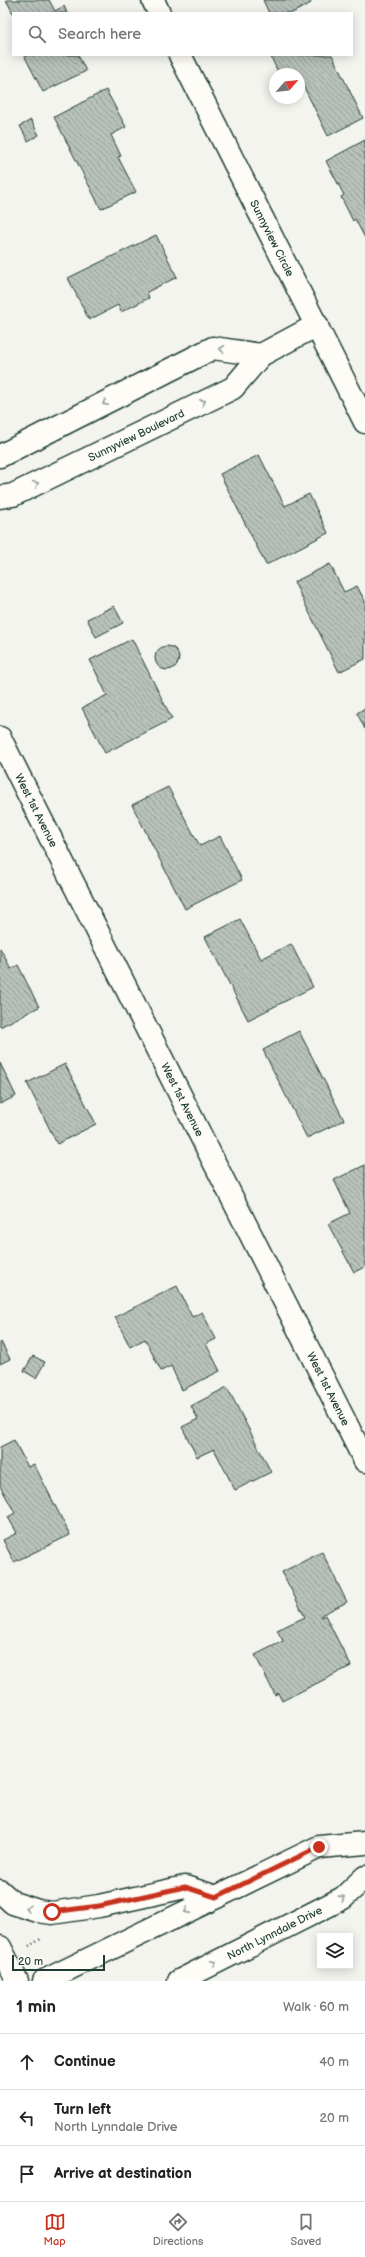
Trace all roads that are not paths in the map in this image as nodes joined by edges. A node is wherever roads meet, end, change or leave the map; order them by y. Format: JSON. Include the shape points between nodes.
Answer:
{"nodes":[{"id":1,"x":153,"y":0,"type":"edge"},
{"id":2,"x":159,"y":12,"type":"edge"},
{"id":3,"x":181,"y":56,"type":"edge"},
{"id":4,"x":317,"y":325,"type":"junction"},
{"id":5,"x":261,"y":355,"type":"junction"},
{"id":6,"x":365,"y":422,"type":"edge"},
{"id":7,"x":0,"y":456,"type":"edge"},
{"id":8,"x":0,"y":497,"type":"edge"},
{"id":9,"x":0,"y":738,"type":"edge"},
{"id":10,"x":365,"y":1461,"type":"edge"},
{"id":11,"x":365,"y":1843,"type":"edge"},
{"id":12,"x":365,"y":1877,"type":"edge"},
{"id":13,"x":0,"y":1891,"type":"edge"},
{"id":14,"x":216,"y":1897,"type":"junction"},
{"id":15,"x":0,"y":1947,"type":"edge"},
{"id":16,"x":189,"y":1978,"type":"edge"},
{"id":17,"x":17,"y":1981,"type":"edge"},
{"id":18,"x":44,"y":1981,"type":"edge"}],
"edges":[{"from":1,"to":2,"type":"street"},
{"from":3,"to":4,"type":"street","name":"Sunnyview Circle"},
{"from":4,"to":5,"type":"street","name":"Sunnyview Boulevard"},
{"from":4,"to":6,"type":"street","name":"Sunnyview Circle"},
{"from":5,"to":7,"type":"street","one_way":true,"via":[[213,348]]},
{"from":8,"to":5,"type":"street","name":"Sunnyview Boulevard","one_way":true,"via":[[13,495],[233,388]]},
{"from":9,"to":10,"type":"street","name":"West 1st Avenue"},
{"from":11,"to":14,"type":"street","via":[[319,1847]]},
{"from":16,"to":12,"type":"street","name":"North Lynndale Drive","one_way":true,"via":[[344,1898]]},
{"from":14,"to":13,"type":"street","one_way":true,"via":[[185,1887],[99,1906],[52,1912],[38,1911],[13,1903]]},
{"from":14,"to":18,"type":"street","one_way":true},
{"from":15,"to":17,"type":"street"}]}
